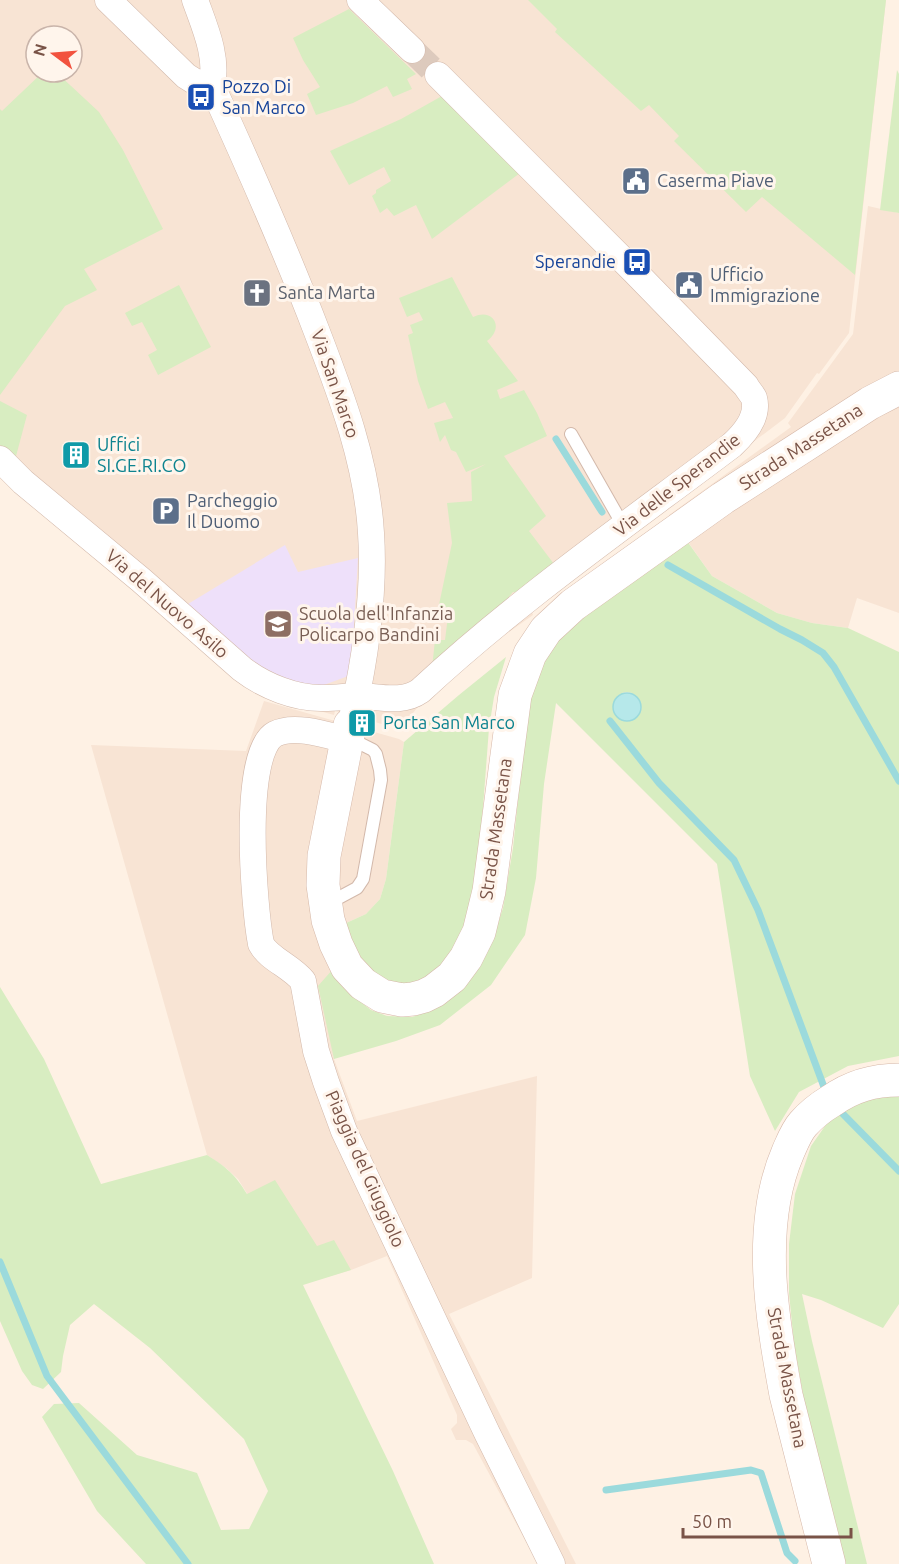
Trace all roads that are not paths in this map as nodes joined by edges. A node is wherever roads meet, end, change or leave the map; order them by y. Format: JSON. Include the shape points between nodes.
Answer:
{"nodes":[{"id":1,"x":108,"y":0,"type":"edge"},
{"id":2,"x":195,"y":0,"type":"edge"},
{"id":3,"x":360,"y":0,"type":"edge"},
{"id":4,"x":412,"y":50,"type":"tunnel mouth"},
{"id":5,"x":438,"y":75,"type":"tunnel mouth"},
{"id":6,"x":212,"y":86,"type":"junction"},
{"id":7,"x":899,"y":388,"type":"edge"},
{"id":8,"x":571,"y":434,"type":"dead end"},
{"id":9,"x":0,"y":459,"type":"edge"},
{"id":10,"x":624,"y":527,"type":"junction"},
{"id":11,"x":351,"y":719,"type":"junction"},
{"id":12,"x":325,"y":905,"type":"junction"},
{"id":13,"x":899,"y":1080,"type":"edge"},
{"id":14,"x":552,"y":1564,"type":"edge"},
{"id":15,"x":829,"y":1564,"type":"edge"}],
"edges":[{"from":1,"to":6,"type":"street","via":[[186,76]]},
{"from":2,"to":6,"type":"street","name":"Via San Marco","via":[[212,51]]},
{"from":3,"to":4,"type":"street"},
{"from":5,"to":10,"type":"street","name":"Via delle Sperandie","via":[[650,287],[754,399],[752,416],[741,437]]},
{"from":6,"to":11,"type":"street","name":"Via San Marco","via":[[313,321],[363,472],[372,574],[366,639]]},
{"from":7,"to":12,"type":"street","name":"Strada Massetana","via":[[723,498],[579,601],[546,630],[530,654],[514,695],[492,872],[479,932],[452,977],[434,991],[414,999],[391,998],[373,991],[347,967]]},
{"from":8,"to":10,"type":"lane"},
{"from":9,"to":11,"type":"street","name":"Via del Nuovo Asilo","via":[[22,482],[249,674],[268,685],[324,698]]},
{"from":10,"to":11,"type":"street","name":"Via delle Sperandie","via":[[466,649],[416,694]]},
{"from":11,"to":12,"type":"street","name":"Strada Massetana","via":[[325,848]]},
{"from":11,"to":12,"type":"lane","via":[[361,744],[373,750],[378,760],[381,780],[363,879],[357,888]]},
{"from":11,"to":14,"type":"street","name":"Piaggia del Giuggiolo","via":[[322,733],[278,732],[264,748],[253,812],[261,944],[303,981],[316,1051],[344,1131]]},
{"from":13,"to":15,"type":"street","name":"Strada Massetana","via":[[857,1086],[825,1104],[802,1125],[782,1167],[772,1211],[772,1291],[781,1368]]}]}
